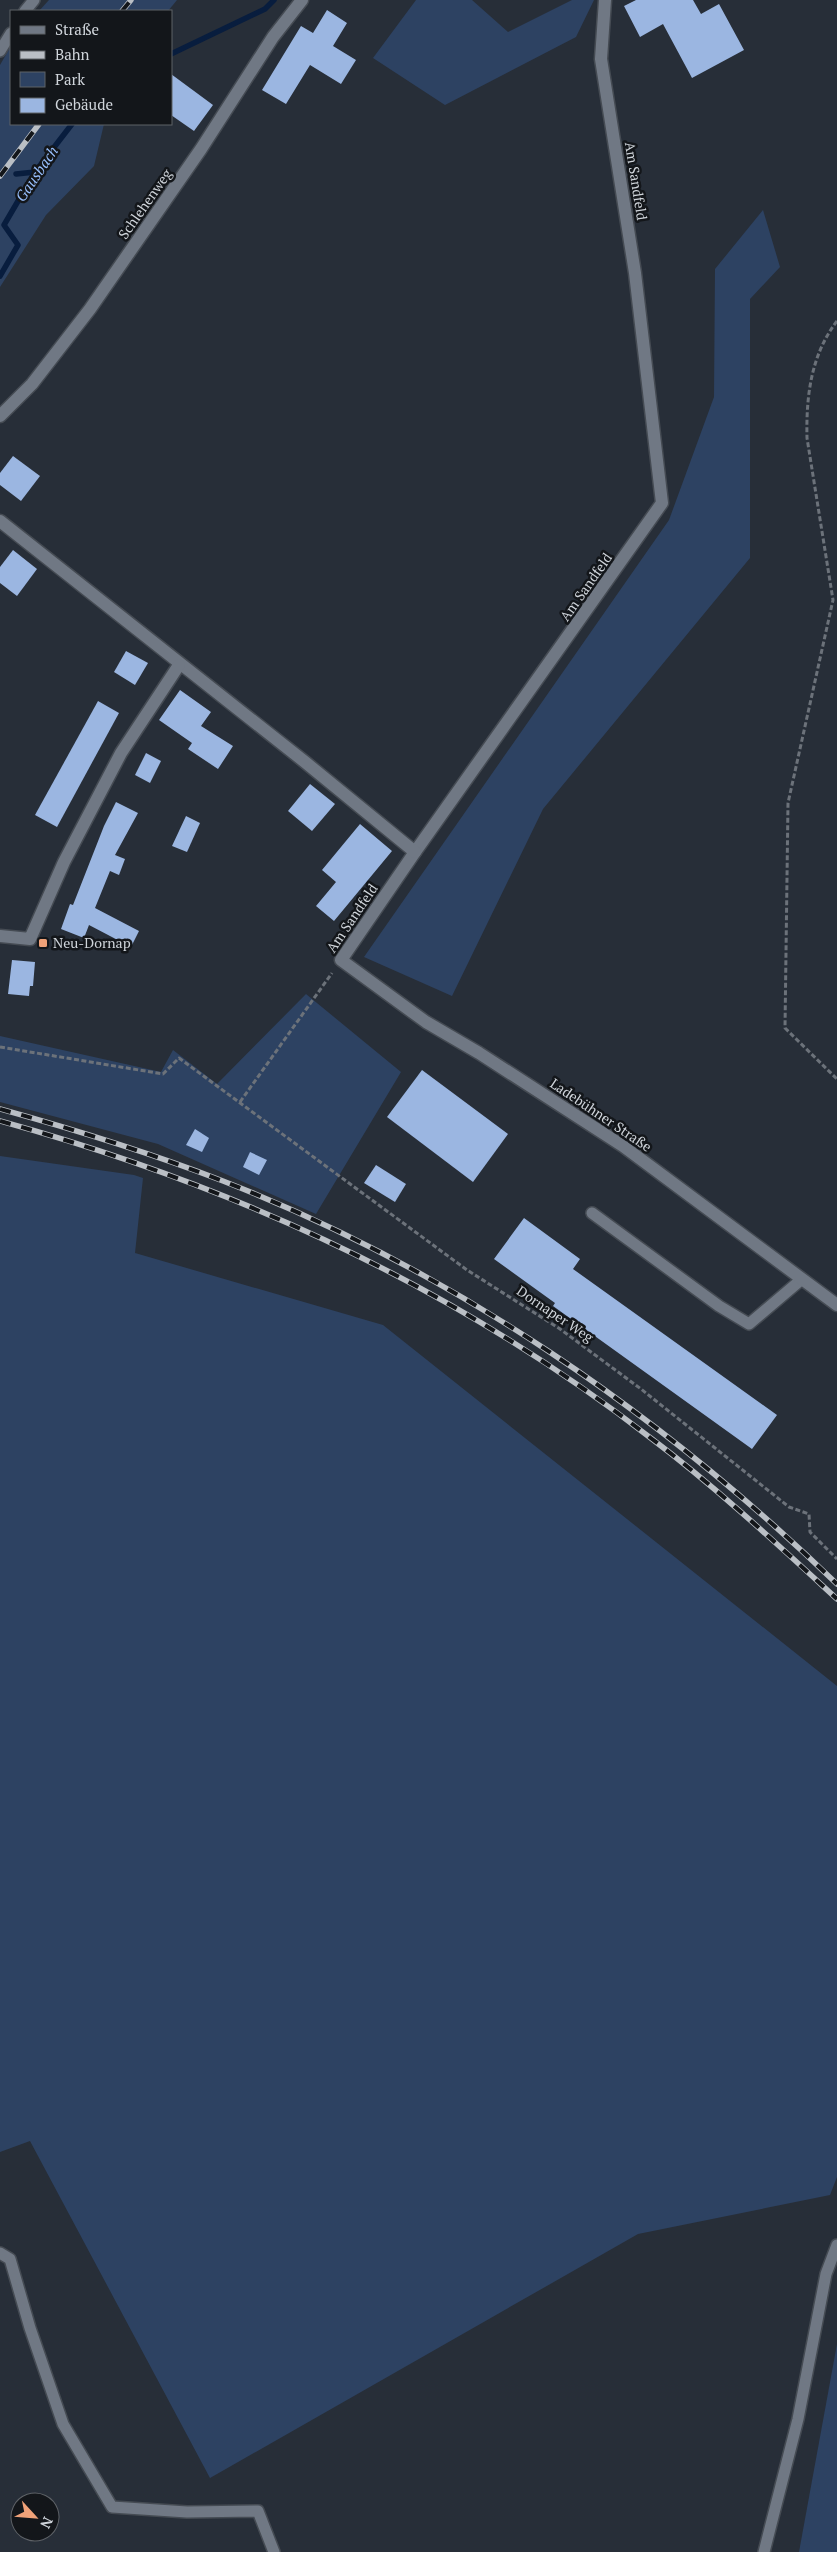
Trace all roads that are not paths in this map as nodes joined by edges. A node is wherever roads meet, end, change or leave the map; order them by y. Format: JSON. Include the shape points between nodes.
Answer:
{"nodes":[{"id":1,"x":34,"y":0,"type":"edge"},
{"id":2,"x":302,"y":0,"type":"edge"},
{"id":3,"x":605,"y":0,"type":"edge"},
{"id":4,"x":26,"y":10,"type":"edge"},
{"id":5,"x":10,"y":35,"type":"edge"},
{"id":6,"x":0,"y":51,"type":"edge"},
{"id":7,"x":0,"y":416,"type":"edge"},
{"id":8,"x":0,"y":521,"type":"edge"},
{"id":9,"x":179,"y":665,"type":"junction"},
{"id":10,"x":414,"y":852,"type":"junction"},
{"id":11,"x":0,"y":936,"type":"edge"},
{"id":12,"x":341,"y":960,"type":"joint"},
{"id":13,"x":592,"y":1214,"type":"dead end"},
{"id":14,"x":802,"y":1280,"type":"junction"},
{"id":15,"x":837,"y":1305,"type":"edge"},
{"id":16,"x":837,"y":2245,"type":"edge"},
{"id":17,"x":0,"y":2253,"type":"edge"},
{"id":18,"x":274,"y":2552,"type":"edge"},
{"id":19,"x":764,"y":2552,"type":"edge"}],
"edges":[{"from":1,"to":4,"type":"lane"},
{"from":2,"to":7,"type":"street","name":"Schlehenweg","via":[[273,37],[201,149],[90,309],[32,384]]},
{"from":3,"to":10,"type":"street","name":"Am Sandfeld","via":[[601,59],[635,272],[662,503]]},
{"from":5,"to":6,"type":"lane"},
{"from":8,"to":9,"type":"street"},
{"from":9,"to":10,"type":"street","via":[[305,762]]},
{"from":9,"to":11,"type":"street","via":[[121,753],[64,862],[30,939]]},
{"from":10,"to":12,"type":"street","name":"Am Sandfeld"},
{"from":12,"to":14,"type":"street","name":"Ladebühner Straße","via":[[426,1022],[623,1146]]},
{"from":13,"to":14,"type":"lane","via":[[749,1324]]},
{"from":14,"to":15,"type":"street","name":"Ladebühner Straße"},
{"from":16,"to":19,"type":"lane","via":[[826,2274],[798,2420]]},
{"from":17,"to":18,"type":"lane","via":[[10,2259],[63,2424],[112,2507],[188,2512],[258,2511]]}]}
